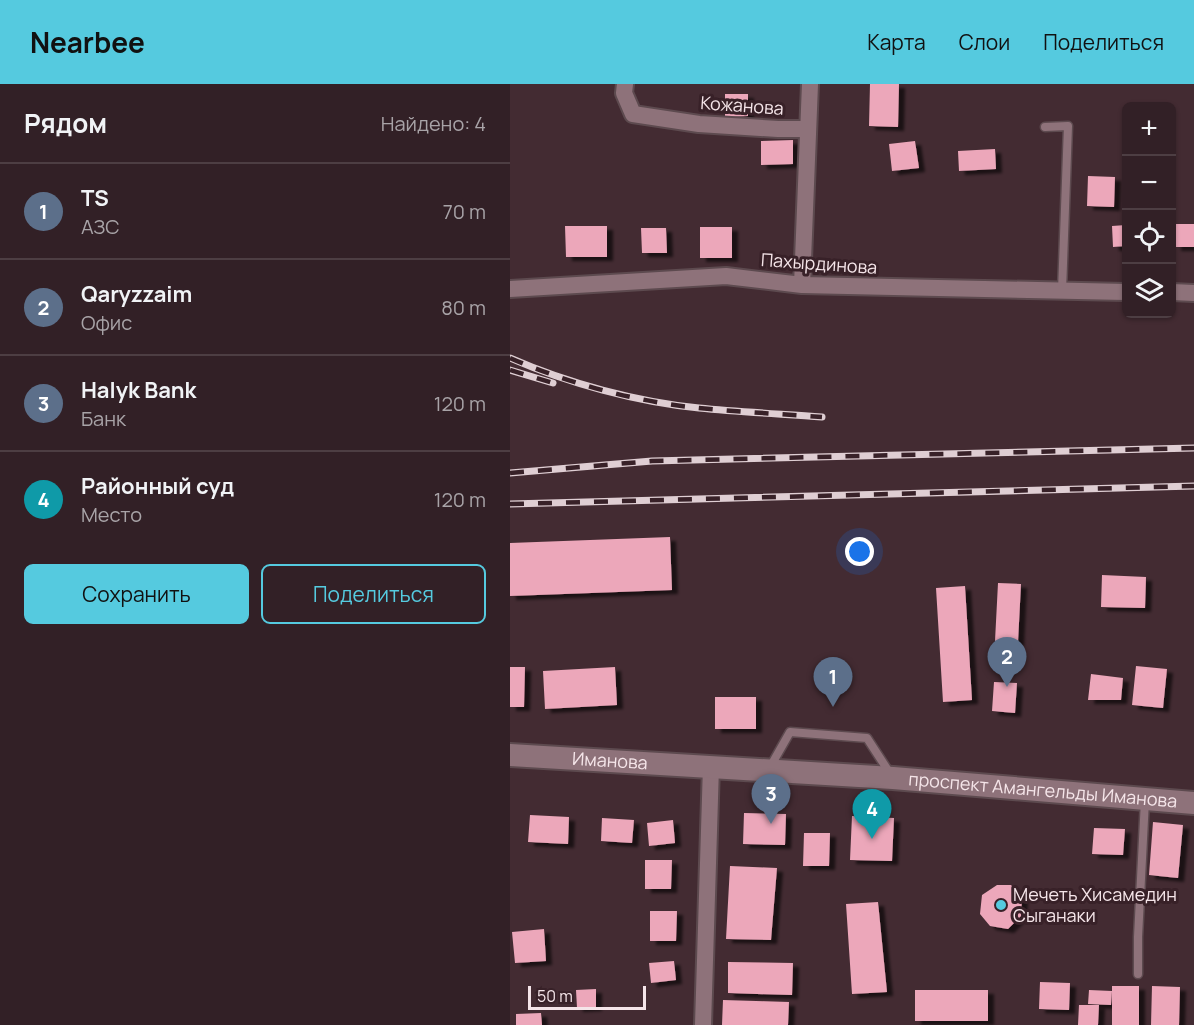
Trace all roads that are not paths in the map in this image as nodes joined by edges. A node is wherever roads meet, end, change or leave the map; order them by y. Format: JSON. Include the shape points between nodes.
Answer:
{"nodes":[{"id":1,"x":625,"y":84,"type":"edge"},
{"id":2,"x":810,"y":84,"type":"edge"},
{"id":3,"x":1045,"y":127,"type":"dead end"},
{"id":4,"x":808,"y":129,"type":"junction"},
{"id":5,"x":802,"y":285,"type":"junction"},
{"id":6,"x":510,"y":289,"type":"edge"},
{"id":7,"x":1062,"y":291,"type":"junction"},
{"id":8,"x":1122,"y":292,"type":"edge"},
{"id":9,"x":1176,"y":292,"type":"edge"},
{"id":10,"x":1194,"y":293,"type":"edge"},
{"id":11,"x":510,"y":755,"type":"edge"},
{"id":12,"x":711,"y":766,"type":"junction"},
{"id":13,"x":769,"y":770,"type":"junction"},
{"id":14,"x":893,"y":778,"type":"junction"},
{"id":15,"x":1145,"y":799,"type":"junction"},
{"id":16,"x":1194,"y":803,"type":"edge"},
{"id":17,"x":1138,"y":974,"type":"dead end"},
{"id":18,"x":703,"y":1025,"type":"edge"}],
"edges":[{"from":1,"to":4,"type":"street","name":"Кожанова","via":[[624,93],[633,114],[699,124]]},
{"from":2,"to":4,"type":"street"},
{"from":3,"to":7,"type":"lane","via":[[1068,126]]},
{"from":4,"to":5,"type":"street"},
{"from":5,"to":6,"type":"street","name":"Пахырдинова","via":[[726,276]]},
{"from":5,"to":7,"type":"street","name":"Пахырдинова"},
{"from":7,"to":8,"type":"street","name":"Пахырдинова"},
{"from":9,"to":10,"type":"street"},
{"from":11,"to":12,"type":"main road","name":"Иманова"},
{"from":12,"to":13,"type":"main road","name":"проспект Амангельды Иманова"},
{"from":12,"to":18,"type":"street"},
{"from":13,"to":14,"type":"main road","name":"проспект Амангельды Иманова"},
{"from":13,"to":14,"type":"lane","via":[[790,732],[867,738]]},
{"from":14,"to":15,"type":"main road","name":"проспект Амангельды Иманова"},
{"from":15,"to":16,"type":"main road","name":"проспект Амангельды Иманова"},
{"from":15,"to":17,"type":"lane"}]}
